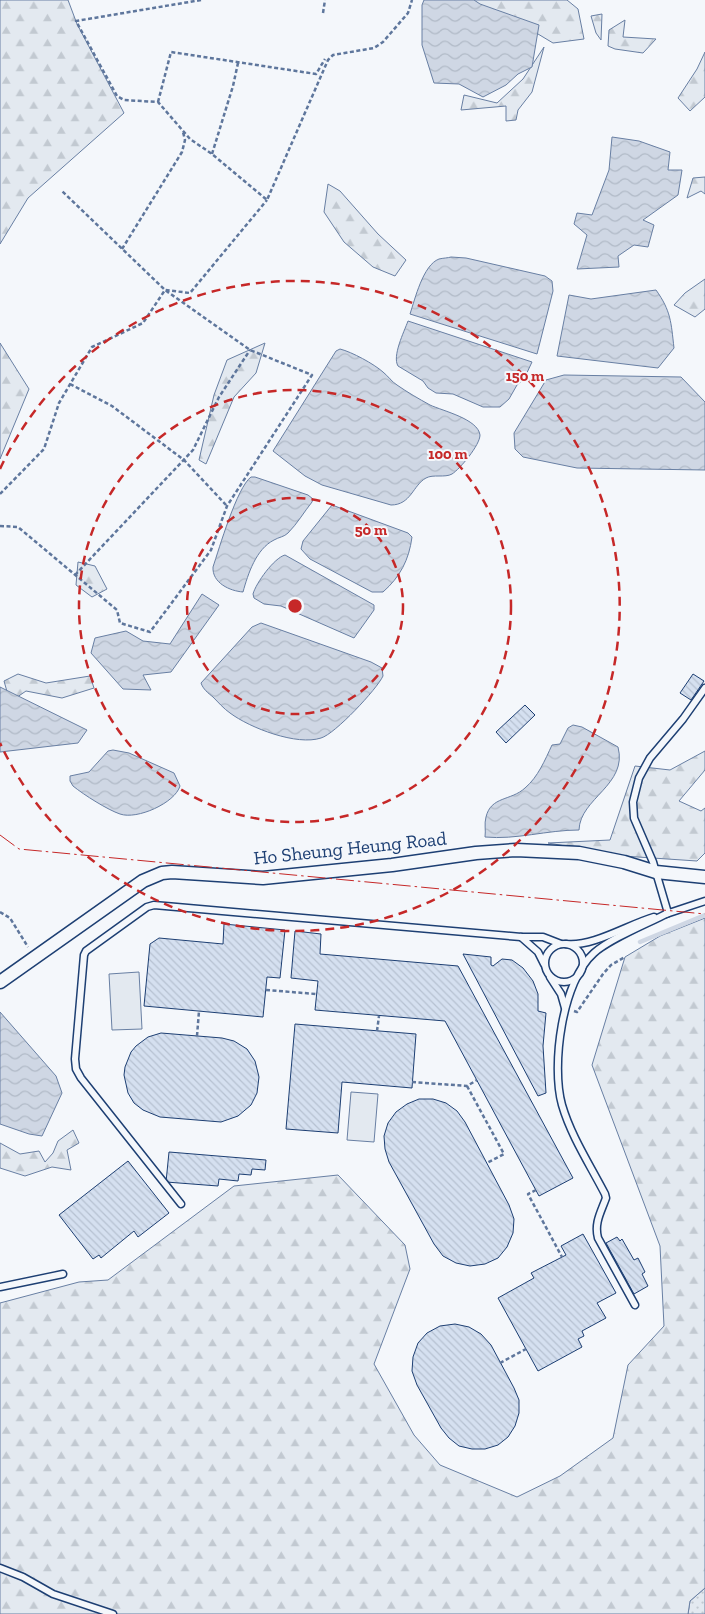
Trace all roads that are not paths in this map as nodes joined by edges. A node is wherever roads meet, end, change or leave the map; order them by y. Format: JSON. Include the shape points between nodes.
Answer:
{"nodes":[{"id":1,"x":705,"y":688,"type":"edge"},
{"id":2,"x":656,"y":872,"type":"junction"},
{"id":3,"x":705,"y":877,"type":"edge"},
{"id":4,"x":705,"y":901,"type":"edge"},
{"id":5,"x":668,"y":913,"type":"junction"},
{"id":6,"x":521,"y":938,"type":"junction"},
{"id":7,"x":563,"y":944,"type":"junction"},
{"id":8,"x":547,"y":971,"type":"junction"},
{"id":9,"x":580,"y":972,"type":"junction"},
{"id":10,"x":0,"y":982,"type":"edge"},
{"id":11,"x":566,"y":1009,"type":"junction"},
{"id":12,"x":181,"y":1204,"type":"dead end"},
{"id":13,"x":63,"y":1274,"type":"dead end"},
{"id":14,"x":0,"y":1287,"type":"edge"},
{"id":15,"x":635,"y":1305,"type":"dead end"},
{"id":16,"x":0,"y":1568,"type":"edge"},
{"id":17,"x":113,"y":1614,"type":"edge"}],
"edges":[{"from":1,"to":2,"type":"lane","via":[[650,758],[636,786],[633,812]]},
{"from":2,"to":3,"type":"street","name":"Ho Sheung Heung Road"},
{"from":2,"to":5,"type":"lane"},
{"from":2,"to":10,"type":"street","name":"Ho Sheung Heung Road","via":[[578,853],[516,850],[263,878],[162,873],[143,881]]},
{"from":4,"to":5,"type":"lane"},
{"from":5,"to":7,"type":"lane","via":[[588,942]]},
{"from":5,"to":9,"type":"lane","via":[[601,948],[587,960]]},
{"from":6,"to":7,"type":"lane","via":[[543,937]]},
{"from":6,"to":8,"type":"lane","via":[[538,952]]},
{"from":6,"to":12,"type":"lane","via":[[154,905],[86,951],[76,1069]]},
{"from":7,"to":8,"type":"lane","via":[[554,946],[546,956]]},
{"from":7,"to":9,"type":"lane","via":[[576,948],[581,955]]},
{"from":8,"to":9,"type":"lane","via":[[564,982]]},
{"from":8,"to":11,"type":"lane"},
{"from":9,"to":11,"type":"lane"},
{"from":11,"to":15,"type":"lane","via":[[560,1043],[558,1088],[570,1126],[605,1194],[597,1221],[598,1238]]},
{"from":13,"to":14,"type":"lane"},
{"from":16,"to":17,"type":"lane","via":[[53,1594]]}]}
